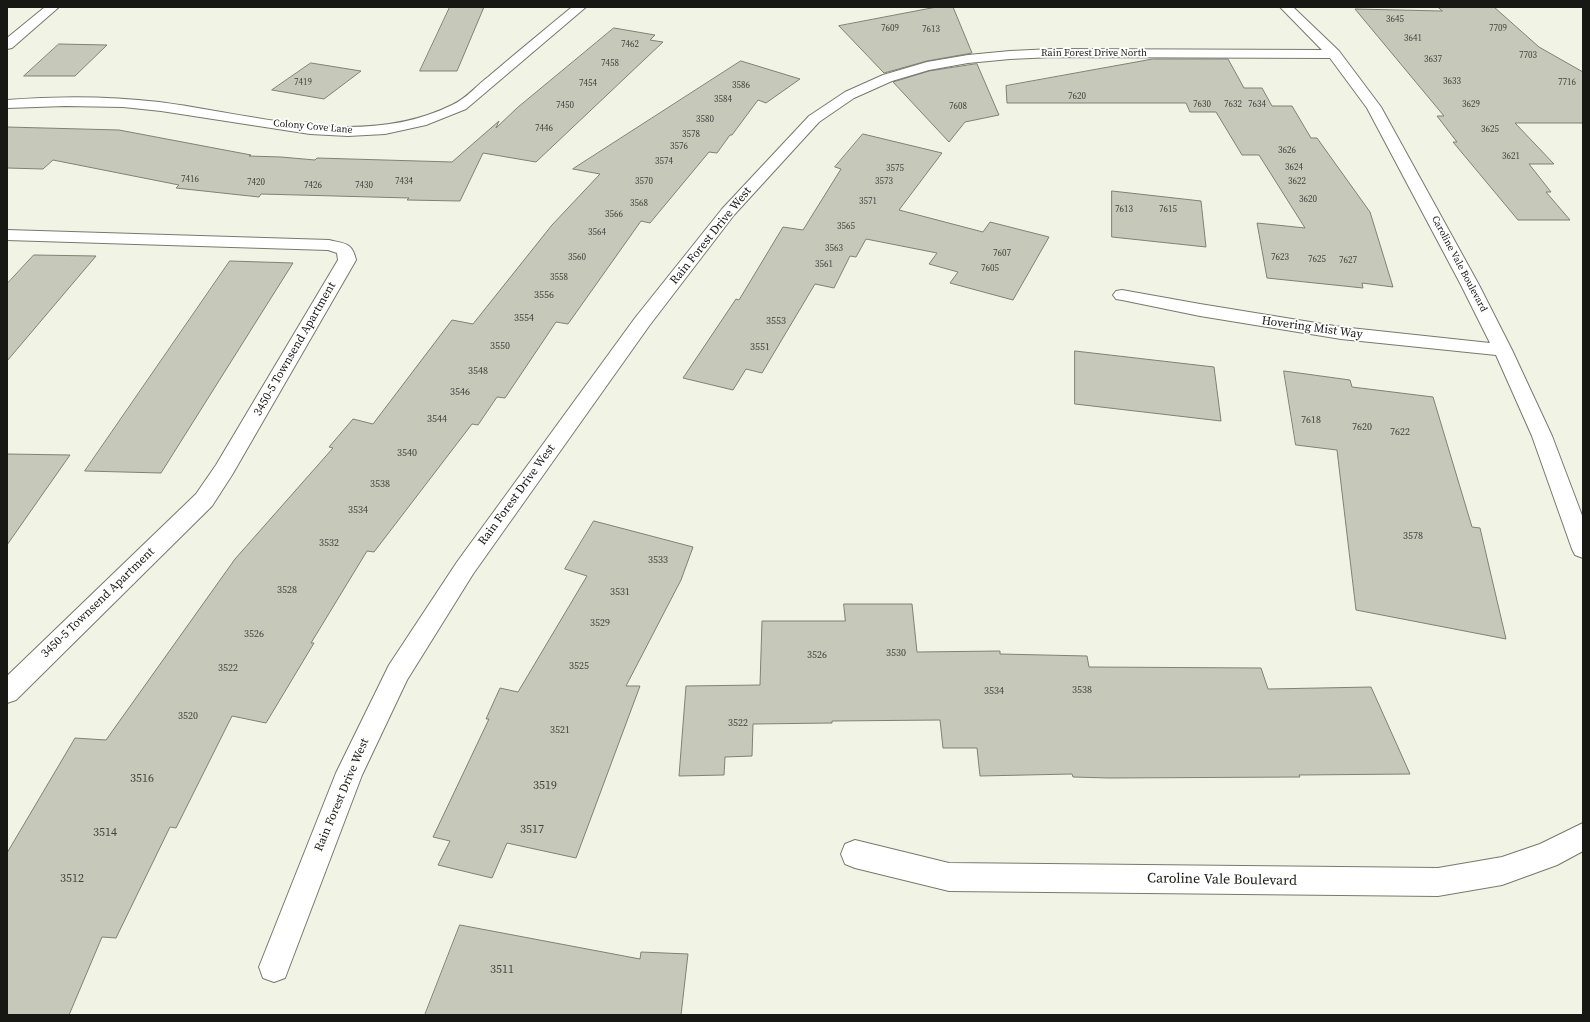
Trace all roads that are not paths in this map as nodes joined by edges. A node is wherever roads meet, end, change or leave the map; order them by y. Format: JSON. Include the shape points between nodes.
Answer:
{"nodes":[{"id":1,"x":53,"y":7,"type":"edge"},
{"id":2,"x":580,"y":7,"type":"edge"},
{"id":3,"x":1286,"y":7,"type":"edge"},
{"id":4,"x":7,"y":45,"type":"edge"},
{"id":5,"x":1334,"y":54,"type":"junction"},
{"id":6,"x":859,"y":90,"type":"joint"},
{"id":7,"x":7,"y":104,"type":"edge"},
{"id":8,"x":7,"y":235,"type":"edge"},
{"id":9,"x":1122,"y":295,"type":"dead end"},
{"id":10,"x":1504,"y":350,"type":"junction"},
{"id":11,"x":1583,"y":549,"type":"edge"},
{"id":12,"x":7,"y":692,"type":"edge"},
{"id":13,"x":1583,"y":836,"type":"edge"},
{"id":14,"x":855,"y":854,"type":"dead end"},
{"id":15,"x":274,"y":967,"type":"dead end"}],
"edges":[{"from":1,"to":4,"type":"street"},
{"from":2,"to":7,"type":"street","name":"Colony Cove Lane","via":[[458,108],[428,121],[386,130],[342,131],[286,126],[160,106],[45,101]]},
{"from":3,"to":5,"type":"street","name":"Caroline Vale Boulevard"},
{"from":5,"to":6,"type":"street","name":"Rain Forest Drive North","via":[[1020,53],[963,58],[890,77]]},
{"from":5,"to":10,"type":"street","name":"Caroline Vale Boulevard","via":[[1374,107]]},
{"from":6,"to":15,"type":"street","name":"Rain Forest Drive West","via":[[814,119],[728,212],[642,322],[465,568],[398,673],[349,773]]},
{"from":8,"to":12,"type":"street","name":"3450-5 Townsend Apartment","via":[[329,245],[345,250],[347,260],[204,500]]},
{"from":9,"to":10,"type":"street","name":"Hovering Mist Way","via":[[1341,333]]},
{"from":10,"to":11,"type":"street","name":"Caroline Vale Boulevard","via":[[1542,436]]},
{"from":13,"to":14,"type":"street","name":"Caroline Vale Boulevard","via":[[1547,856],[1502,871],[1438,882],[949,876]]}]}
